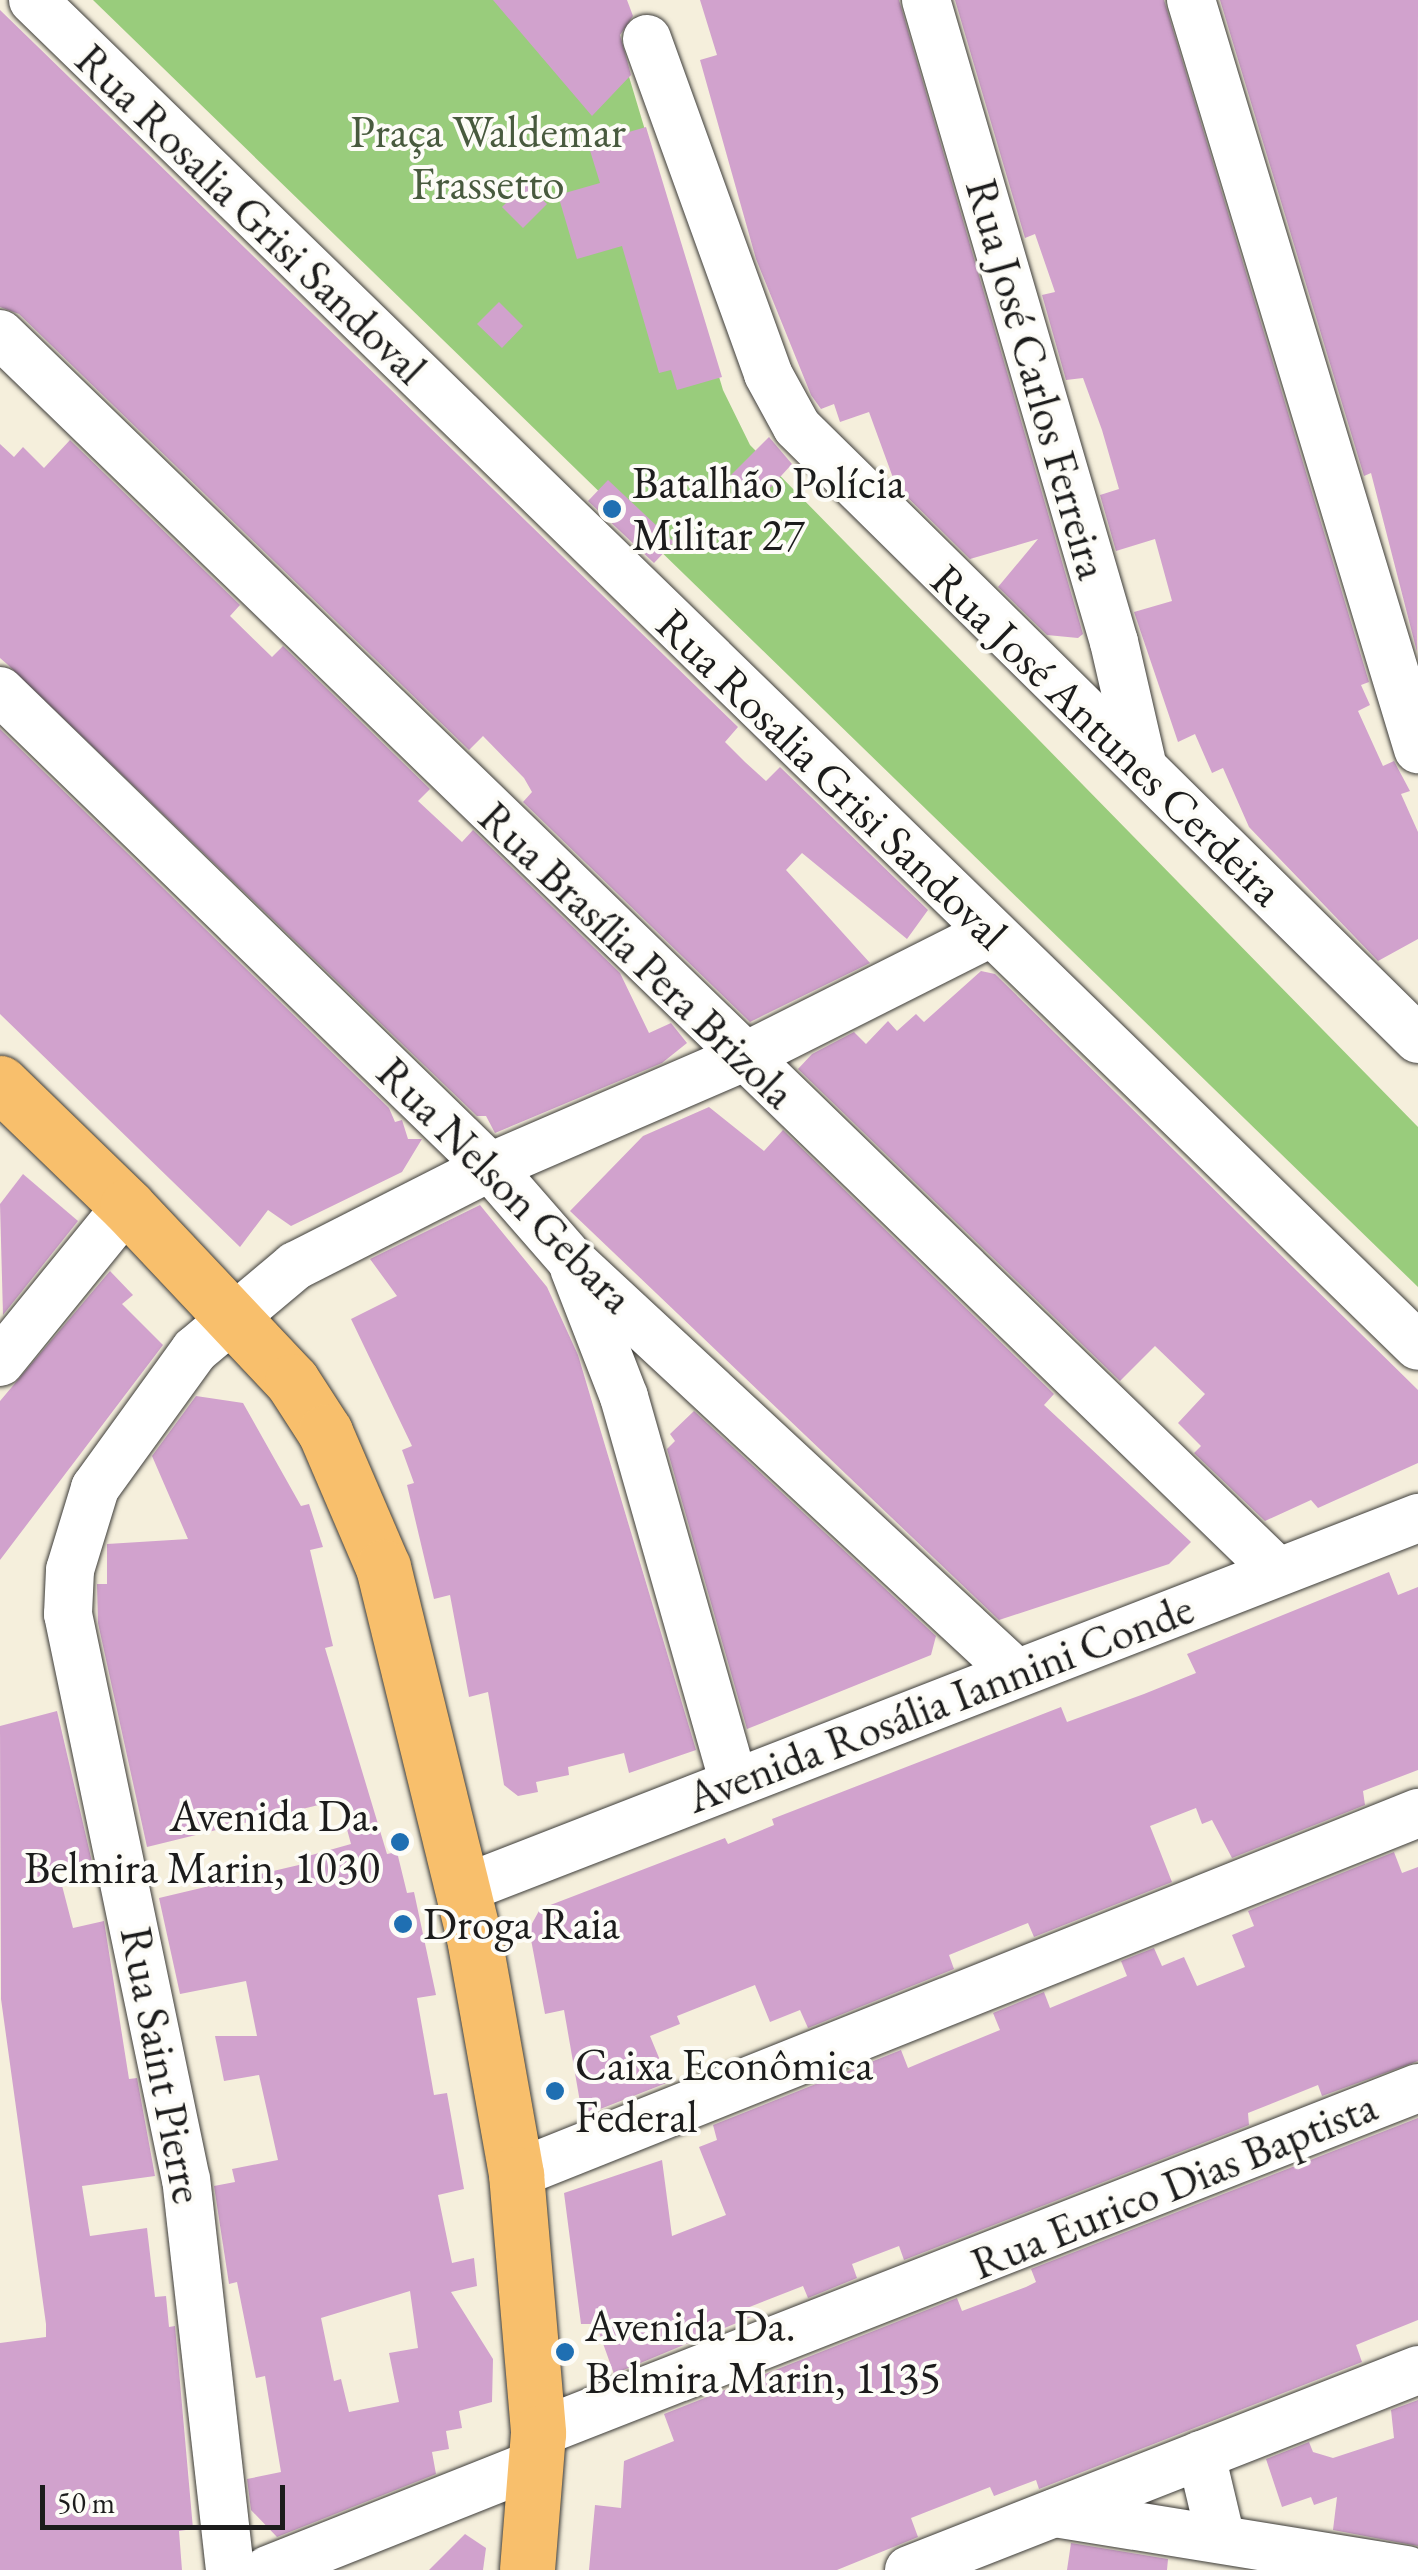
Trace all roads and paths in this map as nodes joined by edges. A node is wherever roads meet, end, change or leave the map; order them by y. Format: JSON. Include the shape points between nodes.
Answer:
{"nodes":[{"id":1,"x":33,"y":0,"type":"edge"},
{"id":2,"x":926,"y":0,"type":"edge"},
{"id":3,"x":1190,"y":0,"type":"edge"},
{"id":4,"x":647,"y":39,"type":"dead end"},
{"id":5,"x":0,"y":334,"type":"edge"},
{"id":6,"x":0,"y":692,"type":"edge"},
{"id":7,"x":1418,"y":749,"type":"edge"},
{"id":8,"x":1141,"y":759,"type":"junction"},
{"id":9,"x":991,"y":934,"type":"junction"},
{"id":10,"x":1418,"y":1039,"type":"edge"},
{"id":11,"x":742,"y":1058,"type":"junction"},
{"id":12,"x":0,"y":1084,"type":"edge"},
{"id":13,"x":490,"y":1166,"type":"junction"},
{"id":14,"x":127,"y":1206,"type":"junction"},
{"id":15,"x":571,"y":1260,"type":"junction"},
{"id":16,"x":229,"y":1317,"type":"junction"},
{"id":17,"x":1418,"y":1346,"type":"edge"},
{"id":18,"x":674,"y":1350,"type":"junction"},
{"id":19,"x":0,"y":1362,"type":"edge"},
{"id":20,"x":624,"y":1397,"type":"junction"},
{"id":21,"x":1418,"y":1518,"type":"edge"},
{"id":22,"x":1278,"y":1572,"type":"junction"},
{"id":23,"x":1016,"y":1673,"type":"junction"},
{"id":24,"x":734,"y":1782,"type":"junction"},
{"id":25,"x":1418,"y":1813,"type":"edge"},
{"id":26,"x":462,"y":1889,"type":"junction"},
{"id":27,"x":1418,"y":2088,"type":"edge"},
{"id":28,"x":516,"y":2174,"type":"junction"},
{"id":29,"x":1418,"y":2370,"type":"edge"},
{"id":30,"x":538,"y":2448,"type":"junction"},
{"id":31,"x":1202,"y":2455,"type":"junction"},
{"id":32,"x":1054,"y":2513,"type":"junction"},
{"id":33,"x":1221,"y":2538,"type":"junction"},
{"id":34,"x":230,"y":2570,"type":"edge"},
{"id":35,"x":268,"y":2570,"type":"edge"},
{"id":36,"x":526,"y":2570,"type":"edge"},
{"id":37,"x":909,"y":2570,"type":"edge"},
{"id":38,"x":1407,"y":2570,"type":"edge"}],
"edges":[{"from":1,"to":9,"type":"street","name":"Rua Rosalia Grisi Sandoval"},
{"from":2,"to":8,"type":"street","name":"Rua José Carlos Ferreira","via":[[1114,642]]},
{"from":3,"to":7,"type":"street"},
{"from":4,"to":8,"type":"street","name":"Rua José Antunes Cerdeira","via":[[768,374],[796,427],[911,546]]},
{"from":5,"to":11,"type":"street","name":"Rua Brasília Pera Brizola"},
{"from":6,"to":13,"type":"street","name":"Rua Nelson Gebara"},
{"from":8,"to":10,"type":"street","name":"Rua José Antunes Cerdeira"},
{"from":9,"to":11,"type":"street","name":"Rua Saint Pierre"},
{"from":9,"to":17,"type":"street","name":"Rua Rosalia Grisi Sandoval"},
{"from":11,"to":13,"type":"street","name":"Rua Saint Pierre"},
{"from":11,"to":22,"type":"street","name":"Rua Brasília Pera Brizola"},
{"from":12,"to":14,"type":"main road"},
{"from":13,"to":15,"type":"street","name":"Rua Nelson Gebara"},
{"from":13,"to":16,"type":"street","name":"Rua Saint Pierre","via":[[294,1266]]},
{"from":14,"to":16,"type":"main road"},
{"from":14,"to":19,"type":"street"},
{"from":15,"to":18,"type":"street","name":"Rua Nelson Gebara"},
{"from":15,"to":20,"type":"street"},
{"from":16,"to":26,"type":"main road","via":[[292,1381],[356,1496],[399,1623]]},
{"from":16,"to":34,"type":"street","name":"Rua Saint Pierre","via":[[108,1462],[85,1512],[67,1592],[79,1690],[186,2180]]},
{"from":18,"to":20,"type":"street"},
{"from":18,"to":23,"type":"street","name":"Rua Nelson Gebara"},
{"from":20,"to":24,"type":"street"},
{"from":21,"to":22,"type":"street","name":"Avenida Rosália Iannini Conde"},
{"from":22,"to":23,"type":"street","name":"Avenida Rosália Iannini Conde"},
{"from":23,"to":24,"type":"street","name":"Avenida Rosália Iannini Conde"},
{"from":24,"to":26,"type":"street","name":"Avenida Rosália Iannini Conde"},
{"from":25,"to":28,"type":"street"},
{"from":26,"to":28,"type":"main road"},
{"from":27,"to":30,"type":"street","name":"Rua Eurico Dias Baptista"},
{"from":28,"to":30,"type":"main road"},
{"from":29,"to":31,"type":"street"},
{"from":30,"to":35,"type":"street","name":"Rua Eurico Dias Baptista"},
{"from":30,"to":36,"type":"main road"},
{"from":31,"to":32,"type":"street"},
{"from":31,"to":33,"type":"street"},
{"from":32,"to":33,"type":"street"},
{"from":32,"to":37,"type":"street"},
{"from":33,"to":38,"type":"street"}]}
